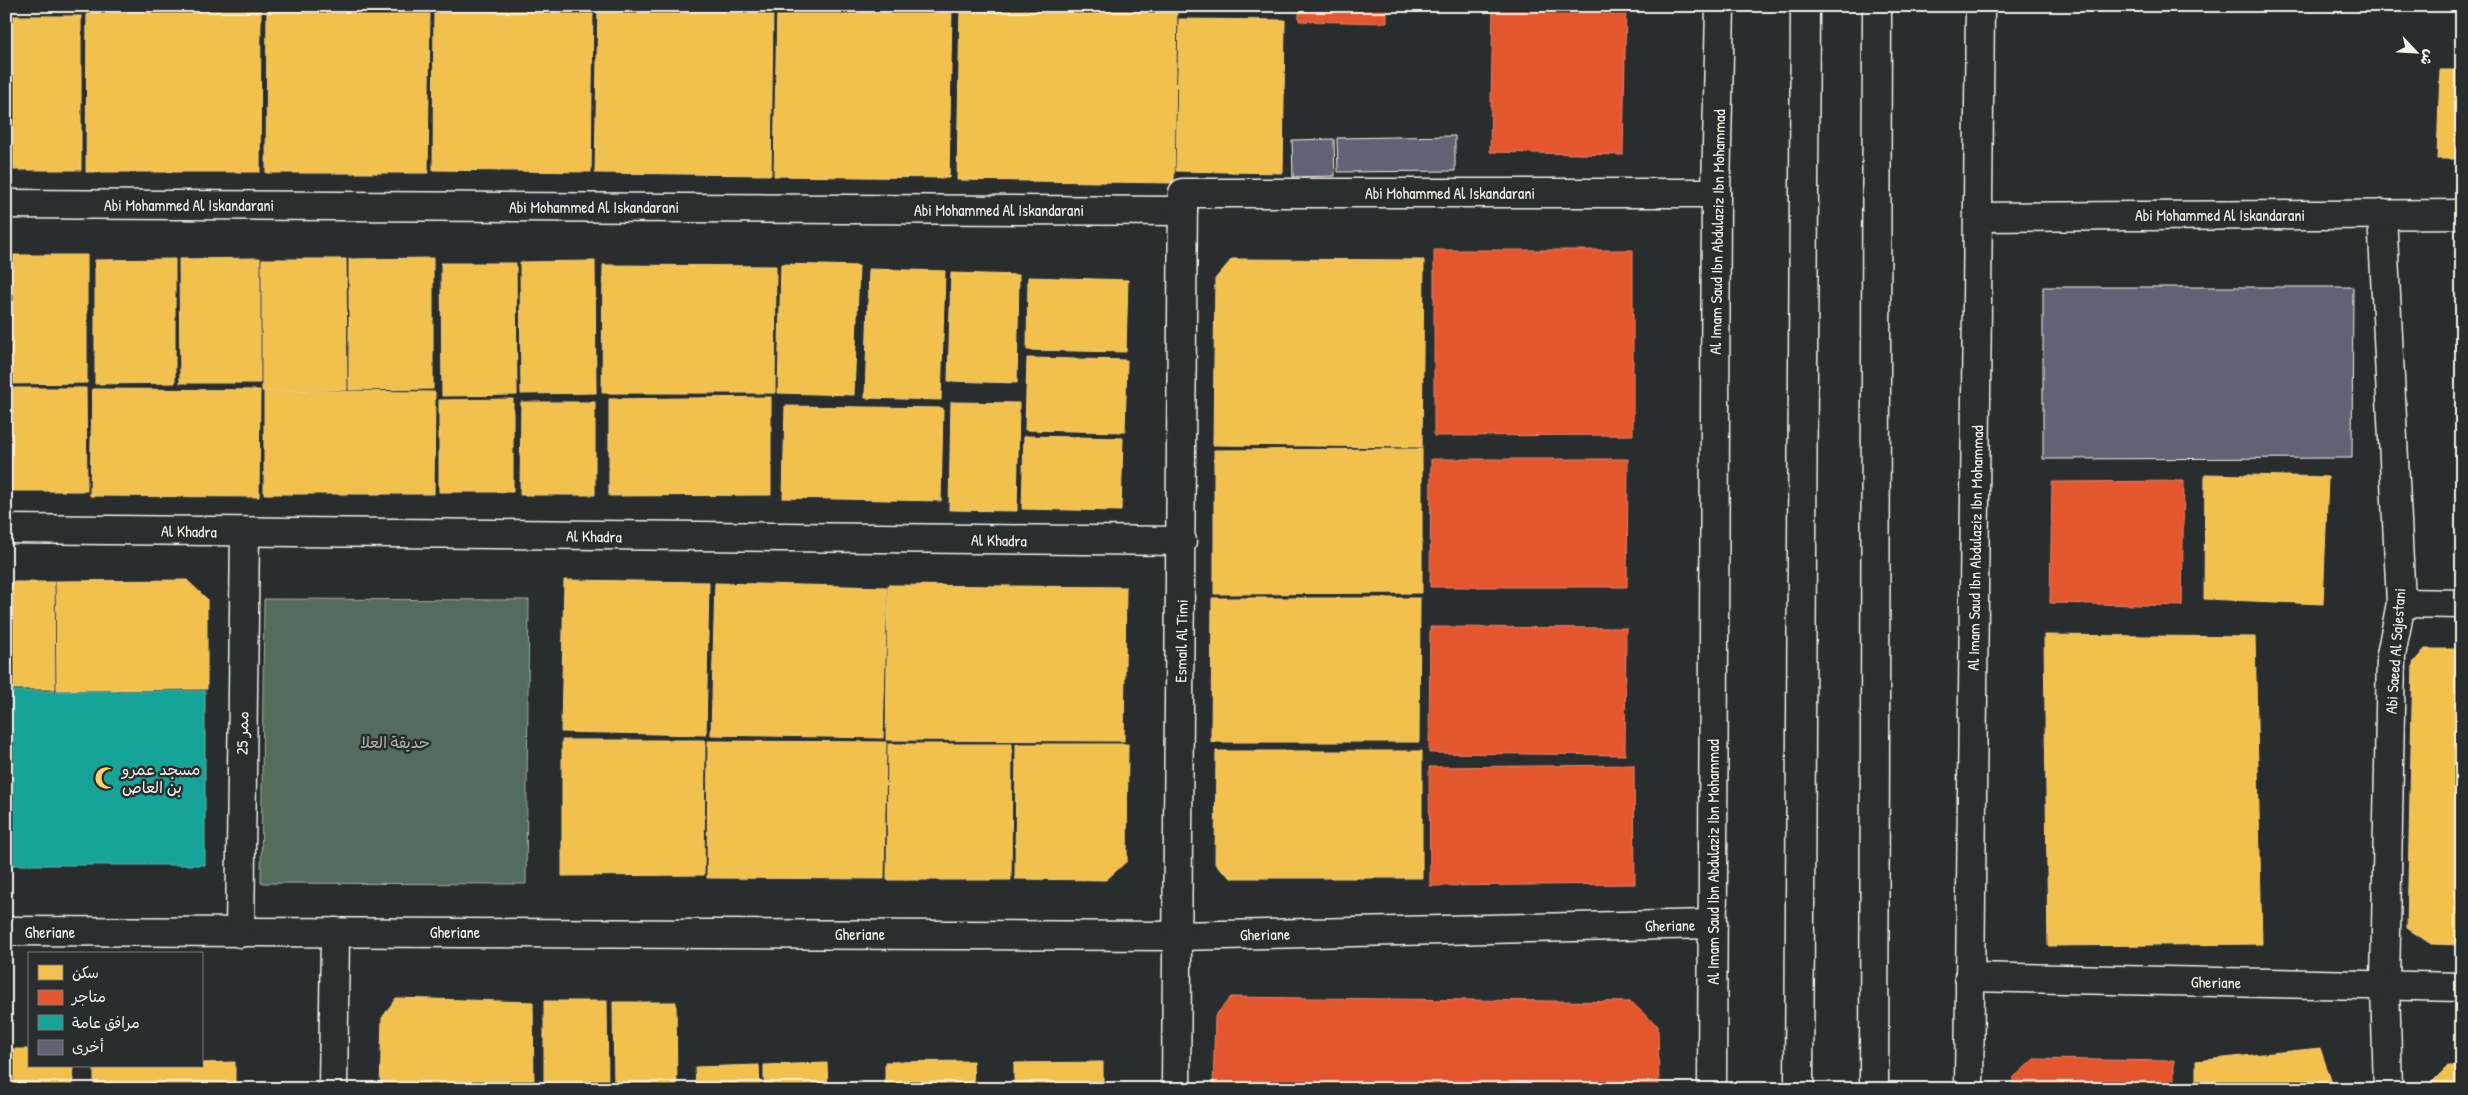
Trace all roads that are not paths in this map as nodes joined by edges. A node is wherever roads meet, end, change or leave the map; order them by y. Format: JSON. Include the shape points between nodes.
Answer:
{"nodes":[{"id":1,"x":1720,"y":6,"type":"edge"},
{"id":2,"x":1805,"y":6,"type":"edge"},
{"id":3,"x":1877,"y":6,"type":"edge"},
{"id":4,"x":1980,"y":6,"type":"edge"},
{"id":5,"x":1716,"y":193,"type":"junction"},
{"id":6,"x":1183,"y":202,"type":"junction"},
{"id":7,"x":6,"y":204,"type":"edge"},
{"id":8,"x":2382,"y":214,"type":"junction"},
{"id":9,"x":2462,"y":214,"type":"edge"},
{"id":10,"x":1978,"y":217,"type":"junction"},
{"id":11,"x":6,"y":529,"type":"edge"},
{"id":12,"x":245,"y":532,"type":"junction"},
{"id":13,"x":1182,"y":542,"type":"junction"},
{"id":14,"x":2401,"y":603,"type":"junction"},
{"id":15,"x":2462,"y":604,"type":"edge"},
{"id":16,"x":1713,"y":924,"type":"junction"},
{"id":17,"x":6,"y":932,"type":"edge"},
{"id":18,"x":335,"y":932,"type":"junction"},
{"id":19,"x":240,"y":933,"type":"junction"},
{"id":20,"x":1177,"y":936,"type":"junction"},
{"id":21,"x":1970,"y":977,"type":"junction"},
{"id":22,"x":2385,"y":986,"type":"junction"},
{"id":23,"x":2462,"y":987,"type":"edge"},
{"id":24,"x":333,"y":1089,"type":"edge"},
{"id":25,"x":1176,"y":1089,"type":"edge"},
{"id":26,"x":1712,"y":1089,"type":"edge"},
{"id":27,"x":1799,"y":1089,"type":"edge"},
{"id":28,"x":1874,"y":1089,"type":"edge"},
{"id":29,"x":1970,"y":1089,"type":"edge"},
{"id":30,"x":2388,"y":1089,"type":"edge"}],
"edges":[{"from":1,"to":5,"type":"street","name":"Al Imam Saud Ibn Abdulaziz Ibn Mohammad"},
{"from":2,"to":27,"type":"street"},
{"from":3,"to":28,"type":"street"},
{"from":4,"to":10,"type":"street","name":"Al Imam Saud Ibn Abdulaziz Ibn Mohammad"},
{"from":5,"to":6,"type":"street","name":"Abi Mohammed Al Iskandarani"},
{"from":5,"to":16,"type":"street","name":"Al Imam Saud Ibn Abdulaziz Ibn Mohammad"},
{"from":6,"to":7,"type":"street","name":"Abi Mohammed Al Iskandarani"},
{"from":6,"to":13,"type":"street","name":"Esmail Al Timi"},
{"from":8,"to":9,"type":"street","name":"Abi Mohammed Al Iskandarani"},
{"from":8,"to":10,"type":"street","name":"Abi Mohammed Al Iskandarani"},
{"from":8,"to":14,"type":"street","name":"Abi Saeed Al Sajestani"},
{"from":10,"to":21,"type":"street","name":"Al Imam Saud Ibn Abdulaziz Ibn Mohammad"},
{"from":11,"to":12,"type":"street","name":"Al Khadra"},
{"from":12,"to":13,"type":"street","name":"Al Khadra"},
{"from":12,"to":19,"type":"street","name":"ممر 25"},
{"from":13,"to":20,"type":"street","name":"Esmail Al Timi"},
{"from":14,"to":15,"type":"street"},
{"from":14,"to":22,"type":"street","name":"Abi Saeed Al Sajestani","via":[[2391,655]]},
{"from":16,"to":20,"type":"street","name":"Gheriane"},
{"from":16,"to":26,"type":"street","name":"Al Imam Saud Ibn Abdulaziz Ibn Mohammad"},
{"from":17,"to":19,"type":"street","name":"Gheriane"},
{"from":18,"to":19,"type":"street","name":"Gheriane"},
{"from":18,"to":20,"type":"street","name":"Gheriane"},
{"from":18,"to":24,"type":"street"},
{"from":20,"to":25,"type":"street","name":"Esmail Al Timi"},
{"from":21,"to":22,"type":"street","name":"Gheriane"},
{"from":21,"to":29,"type":"street","name":"Al Imam Saud Ibn Abdulaziz Ibn Mohammad"},
{"from":22,"to":23,"type":"street","name":"Gheriane"},
{"from":22,"to":30,"type":"street","name":"Abi Saeed Al Sajestani"}]}
